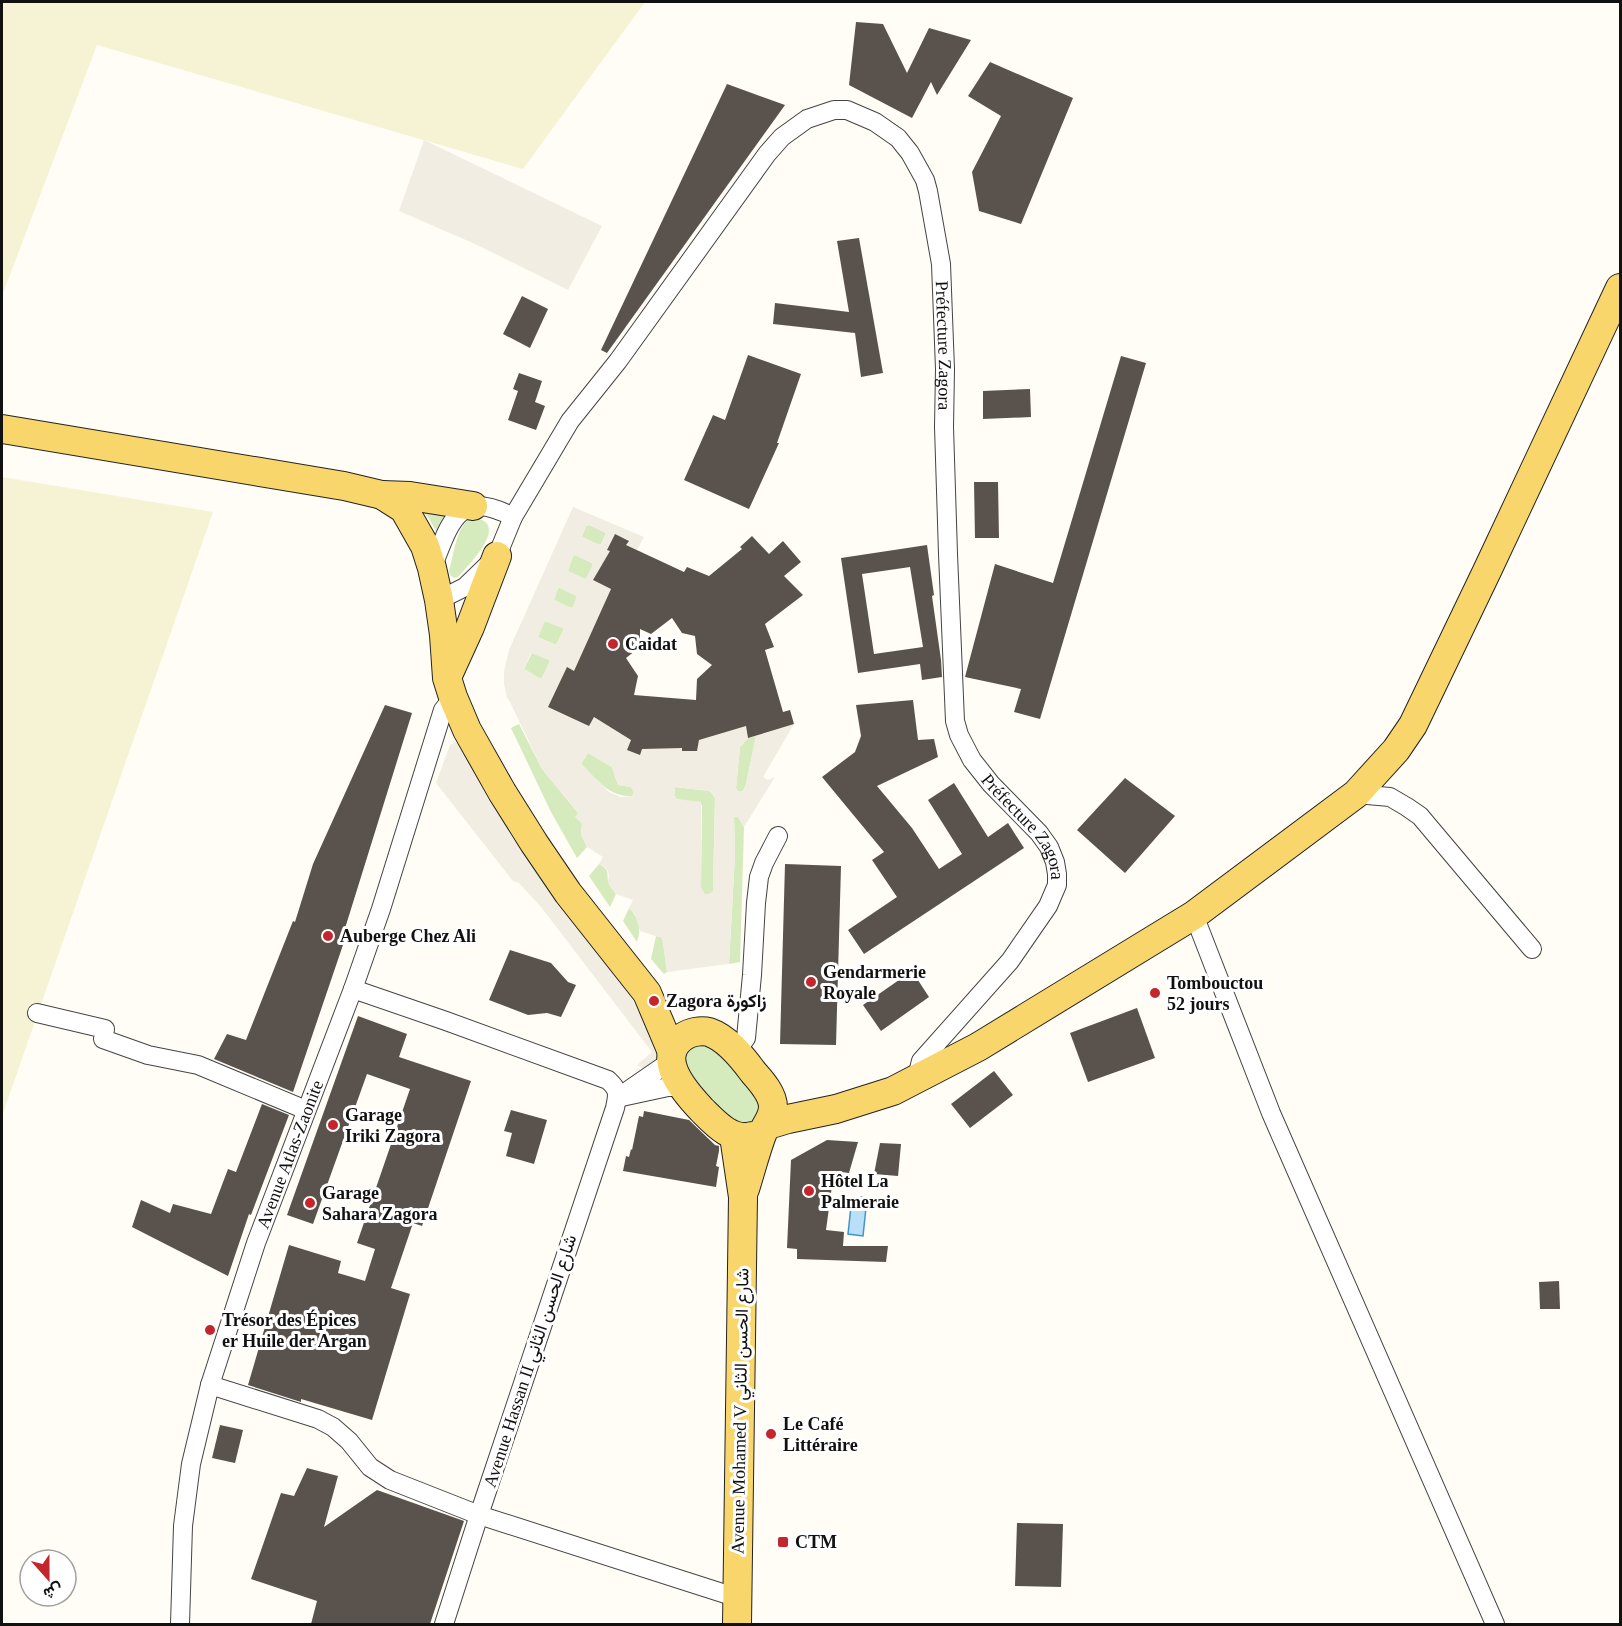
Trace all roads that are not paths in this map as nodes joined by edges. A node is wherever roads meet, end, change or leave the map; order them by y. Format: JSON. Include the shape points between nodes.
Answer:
{"nodes":[{"id":1,"x":1620,"y":288,"type":"edge"},
{"id":2,"x":2,"y":429,"type":"edge"},
{"id":3,"x":382,"y":495,"type":"junction"},
{"id":4,"x":473,"y":506,"type":"junction"},
{"id":5,"x":513,"y":517,"type":"junction"},
{"id":6,"x":497,"y":556,"type":"junction"},
{"id":7,"x":432,"y":568,"type":"junction"},
{"id":8,"x":439,"y":600,"type":"junction"},
{"id":9,"x":450,"y":688,"type":"junction"},
{"id":10,"x":1356,"y":794,"type":"junction"},
{"id":11,"x":778,"y":836,"type":"dead end"},
{"id":12,"x":1194,"y":915,"type":"junction"},
{"id":13,"x":1532,"y":949,"type":"dead end"},
{"id":14,"x":353,"y":989,"type":"junction"},
{"id":15,"x":647,"y":993,"type":"junction"},
{"id":16,"x":37,"y":1013,"type":"dead end"},
{"id":17,"x":704,"y":1031,"type":"junction"},
{"id":18,"x":736,"y":1052,"type":"junction"},
{"id":19,"x":672,"y":1057,"type":"junction"},
{"id":20,"x":921,"y":1078,"type":"junction"},
{"id":21,"x":685,"y":1090,"type":"junction"},
{"id":22,"x":617,"y":1098,"type":"junction"},
{"id":23,"x":306,"y":1110,"type":"junction"},
{"id":24,"x":768,"y":1117,"type":"junction"},
{"id":25,"x":734,"y":1136,"type":"junction"},
{"id":26,"x":743,"y":1197,"type":"junction"},
{"id":27,"x":210,"y":1385,"type":"junction"},
{"id":28,"x":479,"y":1515,"type":"junction"},
{"id":29,"x":738,"y":1611,"type":"edge"},
{"id":30,"x":180,"y":1624,"type":"edge"},
{"id":31,"x":444,"y":1624,"type":"edge"},
{"id":32,"x":1495,"y":1624,"type":"edge"}],
"edges":[{"from":1,"to":10,"type":"main road","via":[[1413,724],[1396,750]]},
{"from":2,"to":3,"type":"main road"},
{"from":3,"to":4,"type":"main road"},
{"from":3,"to":7,"type":"main road","via":[[404,510],[425,546]]},
{"from":4,"to":5,"type":"street"},
{"from":4,"to":7,"type":"street","via":[[453,521]]},
{"from":5,"to":6,"type":"street","name":"Préfecture Zagora"},
{"from":5,"to":20,"type":"street","name":"Préfecture Zagora","via":[[570,421],[782,137],[807,119],[847,110],[875,122],[904,144],[928,191],[941,264],[955,721],[972,760],[1049,847],[1058,874],[1048,906],[1010,961],[921,1061]]},
{"from":6,"to":8,"type":"street","via":[[465,587]]},
{"from":6,"to":9,"type":"main road"},
{"from":7,"to":8,"type":"main road"},
{"from":8,"to":9,"type":"main road"},
{"from":9,"to":14,"type":"street","name":"Avenue Atlas-Zaonite"},
{"from":9,"to":15,"type":"main road","via":[[479,752],[534,843]]},
{"from":10,"to":12,"type":"main road"},
{"from":10,"to":13,"type":"street","via":[[1390,797],[1420,816]]},
{"from":11,"to":18,"type":"street","via":[[759,877],[746,1038]]},
{"from":12,"to":20,"type":"main road","via":[[1036,1013]]},
{"from":12,"to":32,"type":"street","via":[[1271,1113]]},
{"from":14,"to":22,"type":"street","via":[[608,1080],[617,1091]]},
{"from":14,"to":23,"type":"street","name":"Avenue Atlas-Zaonite"},
{"from":15,"to":17,"type":"main road"},
{"from":15,"to":19,"type":"main road"},
{"from":16,"to":23,"type":"street","via":[[105,1029],[103,1039],[148,1055],[198,1065]]},
{"from":17,"to":18,"type":"main road"},
{"from":17,"to":19,"type":"main road","via":[[682,1037]]},
{"from":18,"to":24,"type":"main road","via":[[757,1077]]},
{"from":19,"to":21,"type":"main road","via":[[677,1078]]},
{"from":19,"to":22,"type":"street"},
{"from":20,"to":24,"type":"main road","via":[[860,1102]]},
{"from":21,"to":22,"type":"street","via":[[668,1087]]},
{"from":21,"to":25,"type":"main road"},
{"from":22,"to":28,"type":"street","name":"Avenue Hassan II شارع الحسن الثاني"},
{"from":23,"to":27,"type":"street","name":"Avenue Atlas-Zaonite","via":[[256,1243]]},
{"from":24,"to":25,"type":"main road","via":[[756,1134]]},
{"from":24,"to":26,"type":"main road"},
{"from":25,"to":26,"type":"main road"},
{"from":26,"to":29,"type":"main road","name":"Avenue Mohamed V شارع الحسن الثاني"},
{"from":27,"to":28,"type":"street","via":[[318,1419],[349,1441],[378,1473]]},
{"from":27,"to":30,"type":"street","name":"Avenue Atlas-Zaonite","via":[[191,1464],[183,1526]]},
{"from":28,"to":29,"type":"street"},
{"from":28,"to":31,"type":"street","name":"Avenue Hassan II شارع الحسن الثاني"}]}
